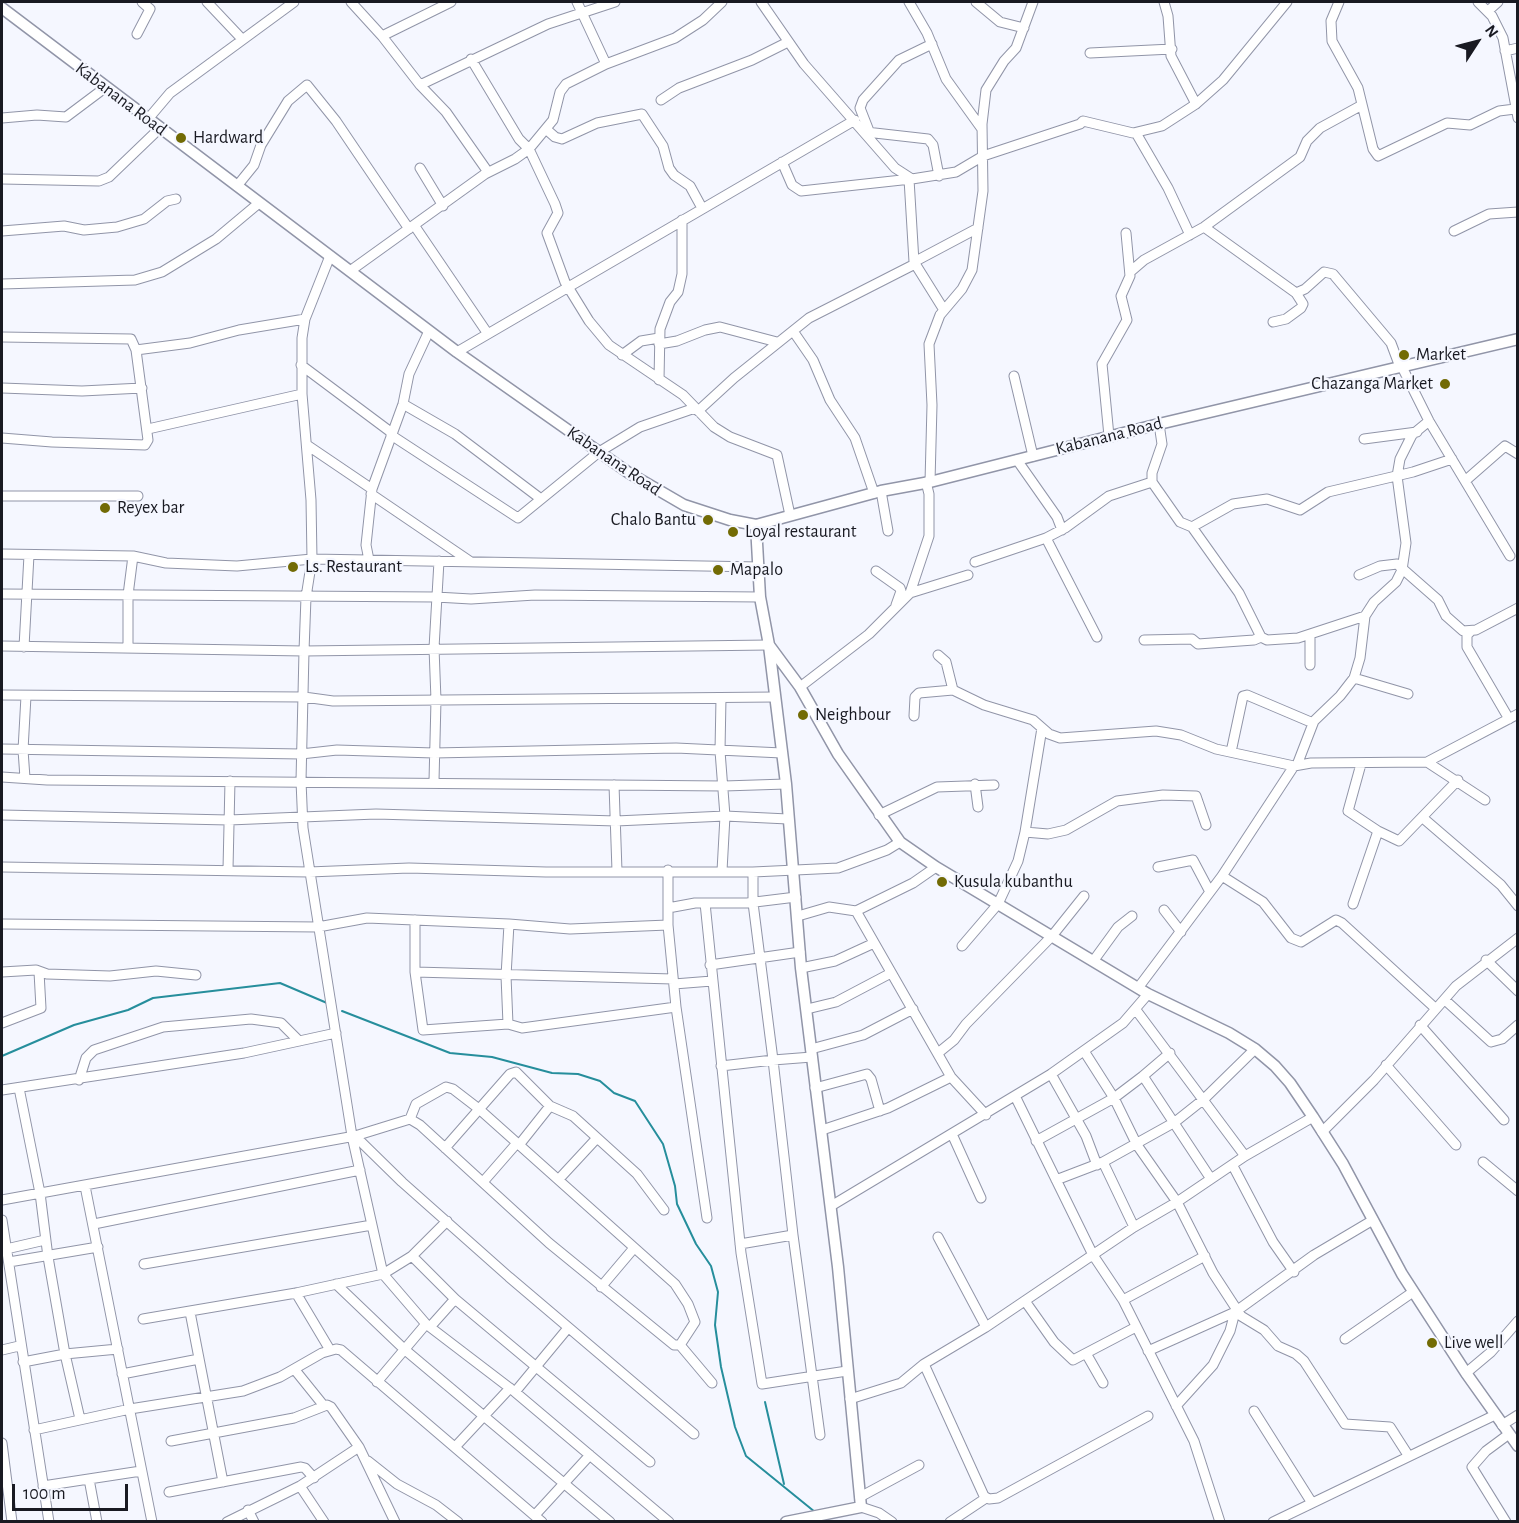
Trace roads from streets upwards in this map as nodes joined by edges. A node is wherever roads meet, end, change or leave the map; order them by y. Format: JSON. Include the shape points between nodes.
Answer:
{"nodes":[{"id":1,"x":142,"y":2,"type":"edge"},
{"id":2,"x":207,"y":2,"type":"edge"},
{"id":3,"x":294,"y":2,"type":"edge"},
{"id":4,"x":351,"y":2,"type":"edge"},
{"id":5,"x":451,"y":2,"type":"edge"},
{"id":6,"x":577,"y":2,"type":"edge"},
{"id":7,"x":615,"y":2,"type":"edge"},
{"id":8,"x":720,"y":2,"type":"edge"},
{"id":9,"x":761,"y":2,"type":"edge"},
{"id":10,"x":909,"y":2,"type":"edge"},
{"id":11,"x":976,"y":2,"type":"edge"},
{"id":12,"x":1033,"y":2,"type":"edge"},
{"id":13,"x":1164,"y":2,"type":"edge"},
{"id":14,"x":1287,"y":2,"type":"edge"},
{"id":15,"x":1339,"y":2,"type":"edge"},
{"id":16,"x":1478,"y":2,"type":"edge"},
{"id":17,"x":1498,"y":2,"type":"edge"},
{"id":18,"x":2,"y":8,"type":"edge"},
{"id":19,"x":1488,"y":11,"type":"junction"},
{"id":20,"x":582,"y":14,"type":"junction"},
{"id":21,"x":1024,"y":28,"type":"junction"},
{"id":22,"x":137,"y":34,"type":"dead end"},
{"id":23,"x":382,"y":36,"type":"junction"},
{"id":24,"x":242,"y":39,"type":"junction"},
{"id":25,"x":788,"y":42,"type":"junction"},
{"id":26,"x":932,"y":44,"type":"junction"},
{"id":27,"x":1518,"y":48,"type":"edge"},
{"id":28,"x":1172,"y":49,"type":"junction"},
{"id":29,"x":1505,"y":51,"type":"junction"},
{"id":30,"x":1090,"y":53,"type":"dead end"},
{"id":31,"x":471,"y":59,"type":"junction"},
{"id":32,"x":606,"y":64,"type":"junction"},
{"id":33,"x":420,"y":85,"type":"junction"},
{"id":34,"x":106,"y":87,"type":"junction"},
{"id":35,"x":661,"y":100,"type":"dead end"},
{"id":36,"x":1196,"y":104,"type":"junction"},
{"id":37,"x":1362,"y":105,"type":"junction"},
{"id":38,"x":1516,"y":113,"type":"edge"},
{"id":39,"x":2,"y":117,"type":"edge"},
{"id":40,"x":148,"y":119,"type":"junction"},
{"id":41,"x":855,"y":120,"type":"junction"},
{"id":42,"x":160,"y":128,"type":"junction"},
{"id":43,"x":982,"y":129,"type":"junction"},
{"id":44,"x":547,"y":130,"type":"junction"},
{"id":45,"x":868,"y":133,"type":"junction"},
{"id":46,"x":1136,"y":133,"type":"junction"},
{"id":47,"x":530,"y":149,"type":"junction"},
{"id":48,"x":983,"y":156,"type":"junction"},
{"id":49,"x":782,"y":162,"type":"junction"},
{"id":50,"x":420,"y":168,"type":"dead end"},
{"id":51,"x":488,"y":172,"type":"junction"},
{"id":52,"x":939,"y":176,"type":"junction"},
{"id":53,"x":2,"y":179,"type":"edge"},
{"id":54,"x":910,"y":179,"type":"junction"},
{"id":55,"x":237,"y":186,"type":"junction"},
{"id":56,"x":176,"y":199,"type":"dead end"},
{"id":57,"x":259,"y":203,"type":"junction"},
{"id":58,"x":443,"y":206,"type":"junction"},
{"id":59,"x":702,"y":208,"type":"junction"},
{"id":60,"x":1518,"y":212,"type":"edge"},
{"id":61,"x":682,"y":220,"type":"junction"},
{"id":62,"x":411,"y":227,"type":"junction"},
{"id":63,"x":1204,"y":227,"type":"junction"},
{"id":64,"x":978,"y":228,"type":"junction"},
{"id":65,"x":2,"y":231,"type":"edge"},
{"id":66,"x":1454,"y":231,"type":"dead end"},
{"id":67,"x":1126,"y":233,"type":"dead end"},
{"id":68,"x":1190,"y":236,"type":"junction"},
{"id":69,"x":330,"y":256,"type":"junction"},
{"id":70,"x":914,"y":262,"type":"junction"},
{"id":71,"x":350,"y":271,"type":"junction"},
{"id":72,"x":1130,"y":272,"type":"junction"},
{"id":73,"x":2,"y":284,"type":"edge"},
{"id":74,"x":570,"y":288,"type":"junction"},
{"id":75,"x":1296,"y":293,"type":"junction"},
{"id":76,"x":944,"y":310,"type":"junction"},
{"id":77,"x":305,"y":319,"type":"junction"},
{"id":78,"x":1273,"y":322,"type":"dead end"},
{"id":79,"x":429,"y":331,"type":"junction"},
{"id":80,"x":793,"y":331,"type":"junction"},
{"id":81,"x":488,"y":334,"type":"junction"},
{"id":82,"x":2,"y":337,"type":"edge"},
{"id":83,"x":1518,"y":339,"type":"edge"},
{"id":84,"x":659,"y":341,"type":"junction"},
{"id":85,"x":777,"y":342,"type":"junction"},
{"id":86,"x":136,"y":350,"type":"junction"},
{"id":87,"x":457,"y":352,"type":"junction"},
{"id":88,"x":622,"y":355,"type":"junction"},
{"id":89,"x":301,"y":365,"type":"junction"},
{"id":90,"x":1401,"y":367,"type":"junction"},
{"id":91,"x":1014,"y":376,"type":"dead end"},
{"id":92,"x":659,"y":380,"type":"junction"},
{"id":93,"x":2,"y":388,"type":"edge"},
{"id":94,"x":142,"y":388,"type":"junction"},
{"id":95,"x":302,"y":394,"type":"junction"},
{"id":96,"x":403,"y":404,"type":"junction"},
{"id":97,"x":697,"y":410,"type":"junction"},
{"id":98,"x":1429,"y":421,"type":"junction"},
{"id":99,"x":1159,"y":424,"type":"junction"},
{"id":100,"x":148,"y":429,"type":"junction"},
{"id":101,"x":1417,"y":432,"type":"junction"},
{"id":102,"x":391,"y":434,"type":"junction"},
{"id":103,"x":1108,"y":436,"type":"junction"},
{"id":104,"x":2,"y":438,"type":"edge"},
{"id":105,"x":1364,"y":439,"type":"dead end"},
{"id":106,"x":308,"y":445,"type":"junction"},
{"id":107,"x":599,"y":452,"type":"junction"},
{"id":108,"x":1518,"y":454,"type":"edge"},
{"id":109,"x":1033,"y":456,"type":"junction"},
{"id":110,"x":1452,"y":459,"type":"junction"},
{"id":111,"x":1017,"y":460,"type":"junction"},
{"id":112,"x":1397,"y":476,"type":"junction"},
{"id":113,"x":1466,"y":481,"type":"junction"},
{"id":114,"x":928,"y":482,"type":"junction"},
{"id":115,"x":1152,"y":482,"type":"junction"},
{"id":116,"x":371,"y":492,"type":"junction"},
{"id":117,"x":878,"y":492,"type":"junction"},
{"id":118,"x":2,"y":496,"type":"edge"},
{"id":119,"x":138,"y":496,"type":"dead end"},
{"id":120,"x":541,"y":499,"type":"junction"},
{"id":121,"x":790,"y":516,"type":"junction"},
{"id":122,"x":756,"y":525,"type":"junction"},
{"id":123,"x":1192,"y":527,"type":"junction"},
{"id":124,"x":1062,"y":530,"type":"junction"},
{"id":125,"x":888,"y":531,"type":"dead end"},
{"id":126,"x":1046,"y":538,"type":"junction"},
{"id":127,"x":2,"y":554,"type":"edge"},
{"id":128,"x":29,"y":555,"type":"junction"},
{"id":129,"x":133,"y":556,"type":"junction"},
{"id":130,"x":1510,"y":556,"type":"dead end"},
{"id":131,"x":312,"y":559,"type":"junction"},
{"id":132,"x":369,"y":560,"type":"junction"},
{"id":133,"x":439,"y":561,"type":"junction"},
{"id":134,"x":472,"y":562,"type":"junction"},
{"id":135,"x":975,"y":562,"type":"dead end"},
{"id":136,"x":760,"y":567,"type":"junction"},
{"id":137,"x":1402,"y":570,"type":"junction"},
{"id":138,"x":876,"y":571,"type":"dead end"},
{"id":139,"x":968,"y":575,"type":"dead end"},
{"id":140,"x":1359,"y":575,"type":"dead end"},
{"id":141,"x":910,"y":593,"type":"junction"},
{"id":142,"x":2,"y":594,"type":"edge"},
{"id":143,"x":25,"y":595,"type":"junction"},
{"id":144,"x":128,"y":595,"type":"junction"},
{"id":145,"x":306,"y":597,"type":"junction"},
{"id":146,"x":436,"y":597,"type":"junction"},
{"id":147,"x":760,"y":597,"type":"junction"},
{"id":148,"x":896,"y":605,"type":"junction"},
{"id":149,"x":1518,"y":608,"type":"edge"},
{"id":150,"x":1365,"y":616,"type":"junction"},
{"id":151,"x":1471,"y":631,"type":"junction"},
{"id":152,"x":1310,"y":635,"type":"junction"},
{"id":153,"x":1097,"y":637,"type":"dead end"},
{"id":154,"x":1261,"y":637,"type":"junction"},
{"id":155,"x":1144,"y":640,"type":"dead end"},
{"id":156,"x":769,"y":645,"type":"junction"},
{"id":157,"x":2,"y":646,"type":"edge"},
{"id":158,"x":24,"y":646,"type":"junction"},
{"id":159,"x":128,"y":648,"type":"junction"},
{"id":160,"x":434,"y":648,"type":"junction"},
{"id":161,"x":304,"y":651,"type":"junction"},
{"id":162,"x":938,"y":655,"type":"dead end"},
{"id":163,"x":1310,"y":665,"type":"dead end"},
{"id":164,"x":1354,"y":678,"type":"junction"},
{"id":165,"x":800,"y":687,"type":"junction"},
{"id":166,"x":953,"y":690,"type":"junction"},
{"id":167,"x":1408,"y":694,"type":"dead end"},
{"id":168,"x":2,"y":695,"type":"edge"},
{"id":169,"x":26,"y":696,"type":"junction"},
{"id":170,"x":775,"y":697,"type":"junction"},
{"id":171,"x":304,"y":698,"type":"junction"},
{"id":172,"x":721,"y":698,"type":"junction"},
{"id":173,"x":436,"y":700,"type":"junction"},
{"id":174,"x":1518,"y":714,"type":"edge"},
{"id":175,"x":914,"y":716,"type":"dead end"},
{"id":176,"x":1509,"y":719,"type":"junction"},
{"id":177,"x":1313,"y":723,"type":"junction"},
{"id":178,"x":1042,"y":728,"type":"junction"},
{"id":179,"x":2,"y":749,"type":"edge"},
{"id":180,"x":23,"y":750,"type":"junction"},
{"id":181,"x":720,"y":751,"type":"junction"},
{"id":182,"x":1231,"y":752,"type":"junction"},
{"id":183,"x":434,"y":753,"type":"junction"},
{"id":184,"x":782,"y":753,"type":"junction"},
{"id":185,"x":301,"y":754,"type":"junction"},
{"id":186,"x":1427,"y":762,"type":"junction"},
{"id":187,"x":1360,"y":764,"type":"junction"},
{"id":188,"x":1295,"y":766,"type":"junction"},
{"id":189,"x":2,"y":777,"type":"edge"},
{"id":190,"x":25,"y":778,"type":"junction"},
{"id":191,"x":1458,"y":780,"type":"junction"},
{"id":192,"x":230,"y":781,"type":"junction"},
{"id":193,"x":434,"y":781,"type":"junction"},
{"id":194,"x":301,"y":782,"type":"junction"},
{"id":195,"x":786,"y":783,"type":"junction"},
{"id":196,"x":975,"y":784,"type":"junction"},
{"id":197,"x":994,"y":784,"type":"dead end"},
{"id":198,"x":614,"y":785,"type":"junction"},
{"id":199,"x":724,"y":786,"type":"junction"},
{"id":200,"x":1485,"y":800,"type":"dead end"},
{"id":201,"x":978,"y":807,"type":"dead end"},
{"id":202,"x":2,"y":815,"type":"edge"},
{"id":203,"x":879,"y":815,"type":"junction"},
{"id":204,"x":724,"y":816,"type":"junction"},
{"id":205,"x":302,"y":817,"type":"junction"},
{"id":206,"x":1423,"y":818,"type":"junction"},
{"id":207,"x":788,"y":819,"type":"junction"},
{"id":208,"x":229,"y":820,"type":"junction"},
{"id":209,"x":615,"y":821,"type":"junction"},
{"id":210,"x":1206,"y":825,"type":"dead end"},
{"id":211,"x":1378,"y":831,"type":"junction"},
{"id":212,"x":1025,"y":832,"type":"junction"},
{"id":213,"x":900,"y":842,"type":"junction"},
{"id":214,"x":2,"y":867,"type":"edge"},
{"id":215,"x":936,"y":867,"type":"junction"},
{"id":216,"x":1158,"y":867,"type":"dead end"},
{"id":217,"x":228,"y":869,"type":"junction"},
{"id":218,"x":668,"y":870,"type":"junction"},
{"id":219,"x":794,"y":870,"type":"junction"},
{"id":220,"x":617,"y":871,"type":"junction"},
{"id":221,"x":722,"y":871,"type":"junction"},
{"id":222,"x":309,"y":872,"type":"junction"},
{"id":223,"x":753,"y":872,"type":"junction"},
{"id":224,"x":1222,"y":876,"type":"junction"},
{"id":225,"x":1210,"y":892,"type":"junction"},
{"id":226,"x":1084,"y":896,"type":"dead end"},
{"id":227,"x":796,"y":897,"type":"junction"},
{"id":228,"x":705,"y":903,"type":"junction"},
{"id":229,"x":753,"y":903,"type":"junction"},
{"id":230,"x":998,"y":904,"type":"junction"},
{"id":231,"x":1353,"y":904,"type":"dead end"},
{"id":232,"x":1518,"y":906,"type":"edge"},
{"id":233,"x":668,"y":908,"type":"junction"},
{"id":234,"x":1164,"y":910,"type":"dead end"},
{"id":235,"x":856,"y":911,"type":"junction"},
{"id":236,"x":798,"y":916,"type":"junction"},
{"id":237,"x":1132,"y":916,"type":"dead end"},
{"id":238,"x":415,"y":920,"type":"junction"},
{"id":239,"x":2,"y":924,"type":"edge"},
{"id":240,"x":508,"y":924,"type":"junction"},
{"id":241,"x":668,"y":926,"type":"junction"},
{"id":242,"x":318,"y":927,"type":"junction"},
{"id":243,"x":1181,"y":932,"type":"junction"},
{"id":244,"x":1052,"y":936,"type":"junction"},
{"id":245,"x":1518,"y":938,"type":"edge"},
{"id":246,"x":872,"y":944,"type":"junction"},
{"id":247,"x":963,"y":946,"type":"dead end"},
{"id":248,"x":800,"y":952,"type":"junction"},
{"id":249,"x":761,"y":959,"type":"junction"},
{"id":250,"x":1094,"y":960,"type":"junction"},
{"id":251,"x":1486,"y":960,"type":"junction"},
{"id":252,"x":710,"y":965,"type":"junction"},
{"id":253,"x":801,"y":968,"type":"junction"},
{"id":254,"x":2,"y":972,"type":"edge"},
{"id":255,"x":39,"y":972,"type":"junction"},
{"id":256,"x":415,"y":972,"type":"junction"},
{"id":257,"x":891,"y":973,"type":"junction"},
{"id":258,"x":196,"y":975,"type":"dead end"},
{"id":259,"x":506,"y":976,"type":"junction"},
{"id":260,"x":712,"y":981,"type":"junction"},
{"id":261,"x":674,"y":982,"type":"junction"},
{"id":262,"x":1143,"y":991,"type":"junction"},
{"id":263,"x":1518,"y":991,"type":"edge"},
{"id":264,"x":1444,"y":1000,"type":"junction"},
{"id":265,"x":676,"y":1007,"type":"junction"},
{"id":266,"x":1435,"y":1008,"type":"junction"},
{"id":267,"x":807,"y":1009,"type":"junction"},
{"id":268,"x":913,"y":1009,"type":"junction"},
{"id":269,"x":1136,"y":1010,"type":"junction"},
{"id":270,"x":2,"y":1023,"type":"edge"},
{"id":271,"x":508,"y":1024,"type":"junction"},
{"id":272,"x":1420,"y":1025,"type":"junction"},
{"id":273,"x":1518,"y":1025,"type":"edge"},
{"id":274,"x":336,"y":1033,"type":"junction"},
{"id":275,"x":299,"y":1041,"type":"junction"},
{"id":276,"x":1255,"y":1049,"type":"junction"},
{"id":277,"x":1084,"y":1051,"type":"junction"},
{"id":278,"x":812,"y":1053,"type":"junction"},
{"id":279,"x":938,"y":1053,"type":"junction"},
{"id":280,"x":1170,"y":1053,"type":"junction"},
{"id":281,"x":773,"y":1060,"type":"junction"},
{"id":282,"x":1386,"y":1065,"type":"junction"},
{"id":283,"x":721,"y":1066,"type":"junction"},
{"id":284,"x":1051,"y":1074,"type":"junction"},
{"id":285,"x":1143,"y":1076,"type":"junction"},
{"id":286,"x":951,"y":1077,"type":"junction"},
{"id":287,"x":79,"y":1080,"type":"junction"},
{"id":288,"x":19,"y":1088,"type":"junction"},
{"id":289,"x":815,"y":1088,"type":"junction"},
{"id":290,"x":2,"y":1090,"type":"edge"},
{"id":291,"x":1016,"y":1098,"type":"junction"},
{"id":292,"x":1114,"y":1098,"type":"junction"},
{"id":293,"x":1204,"y":1099,"type":"junction"},
{"id":294,"x":550,"y":1106,"type":"junction"},
{"id":295,"x":479,"y":1109,"type":"junction"},
{"id":296,"x":880,"y":1111,"type":"junction"},
{"id":297,"x":986,"y":1115,"type":"junction"},
{"id":298,"x":1313,"y":1116,"type":"junction"},
{"id":299,"x":1077,"y":1118,"type":"junction"},
{"id":300,"x":410,"y":1119,"type":"junction"},
{"id":301,"x":1504,"y":1120,"type":"dead end"},
{"id":302,"x":1175,"y":1122,"type":"junction"},
{"id":303,"x":822,"y":1130,"type":"junction"},
{"id":304,"x":1322,"y":1132,"type":"junction"},
{"id":305,"x":952,"y":1134,"type":"junction"},
{"id":306,"x":354,"y":1136,"type":"junction"},
{"id":307,"x":597,"y":1138,"type":"junction"},
{"id":308,"x":1036,"y":1141,"type":"junction"},
{"id":309,"x":518,"y":1144,"type":"junction"},
{"id":310,"x":1137,"y":1145,"type":"junction"},
{"id":311,"x":1456,"y":1145,"type":"dead end"},
{"id":312,"x":445,"y":1148,"type":"junction"},
{"id":313,"x":1245,"y":1156,"type":"junction"},
{"id":314,"x":1483,"y":1162,"type":"dead end"},
{"id":315,"x":1100,"y":1164,"type":"junction"},
{"id":316,"x":1233,"y":1166,"type":"junction"},
{"id":317,"x":360,"y":1170,"type":"junction"},
{"id":318,"x":559,"y":1179,"type":"junction"},
{"id":319,"x":1211,"y":1179,"type":"junction"},
{"id":320,"x":1056,"y":1180,"type":"junction"},
{"id":321,"x":483,"y":1182,"type":"junction"},
{"id":322,"x":85,"y":1186,"type":"junction"},
{"id":323,"x":1518,"y":1191,"type":"edge"},
{"id":324,"x":40,"y":1193,"type":"junction"},
{"id":325,"x":981,"y":1198,"type":"dead end"},
{"id":326,"x":2,"y":1200,"type":"edge"},
{"id":327,"x":1177,"y":1202,"type":"junction"},
{"id":328,"x":831,"y":1206,"type":"junction"},
{"id":329,"x":664,"y":1210,"type":"dead end"},
{"id":330,"x":707,"y":1218,"type":"dead end"},
{"id":331,"x":2,"y":1220,"type":"edge"},
{"id":332,"x":1373,"y":1220,"type":"junction"},
{"id":333,"x":447,"y":1221,"type":"junction"},
{"id":334,"x":94,"y":1224,"type":"junction"},
{"id":335,"x":372,"y":1225,"type":"junction"},
{"id":336,"x":1134,"y":1227,"type":"junction"},
{"id":337,"x":793,"y":1235,"type":"junction"},
{"id":338,"x":938,"y":1237,"type":"dead end"},
{"id":339,"x":45,"y":1240,"type":"junction"},
{"id":340,"x":740,"y":1244,"type":"junction"},
{"id":341,"x":98,"y":1247,"type":"junction"},
{"id":342,"x":634,"y":1248,"type":"junction"},
{"id":343,"x":4,"y":1249,"type":"edge"},
{"id":344,"x":1093,"y":1255,"type":"junction"},
{"id":345,"x":412,"y":1256,"type":"junction"},
{"id":346,"x":1205,"y":1256,"type":"junction"},
{"id":347,"x":48,"y":1257,"type":"junction"},
{"id":348,"x":9,"y":1262,"type":"junction"},
{"id":349,"x":144,"y":1264,"type":"dead end"},
{"id":350,"x":1294,"y":1272,"type":"junction"},
{"id":351,"x":382,"y":1274,"type":"junction"},
{"id":352,"x":336,"y":1284,"type":"junction"},
{"id":353,"x":601,"y":1287,"type":"junction"},
{"id":354,"x":1413,"y":1292,"type":"junction"},
{"id":355,"x":296,"y":1293,"type":"junction"},
{"id":356,"x":455,"y":1299,"type":"junction"},
{"id":357,"x":1123,"y":1300,"type":"junction"},
{"id":358,"x":1025,"y":1301,"type":"junction"},
{"id":359,"x":1236,"y":1311,"type":"junction"},
{"id":360,"x":190,"y":1312,"type":"junction"},
{"id":361,"x":143,"y":1319,"type":"dead end"},
{"id":362,"x":1518,"y":1321,"type":"edge"},
{"id":363,"x":428,"y":1326,"type":"junction"},
{"id":364,"x":986,"y":1327,"type":"junction"},
{"id":365,"x":1136,"y":1327,"type":"junction"},
{"id":366,"x":568,"y":1329,"type":"junction"},
{"id":367,"x":1345,"y":1340,"type":"dead end"},
{"id":368,"x":680,"y":1345,"type":"junction"},
{"id":369,"x":20,"y":1346,"type":"junction"},
{"id":370,"x":117,"y":1349,"type":"junction"},
{"id":371,"x":2,"y":1350,"type":"edge"},
{"id":372,"x":330,"y":1350,"type":"junction"},
{"id":373,"x":404,"y":1350,"type":"junction"},
{"id":374,"x":1148,"y":1351,"type":"junction"},
{"id":375,"x":65,"y":1354,"type":"junction"},
{"id":376,"x":1087,"y":1355,"type":"junction"},
{"id":377,"x":199,"y":1359,"type":"junction"},
{"id":378,"x":23,"y":1362,"type":"junction"},
{"id":379,"x":924,"y":1364,"type":"junction"},
{"id":380,"x":538,"y":1366,"type":"junction"},
{"id":381,"x":295,"y":1370,"type":"junction"},
{"id":382,"x":847,"y":1371,"type":"junction"},
{"id":383,"x":1466,"y":1373,"type":"junction"},
{"id":384,"x":122,"y":1374,"type":"junction"},
{"id":385,"x":810,"y":1376,"type":"junction"},
{"id":386,"x":377,"y":1382,"type":"junction"},
{"id":387,"x":712,"y":1383,"type":"dead end"},
{"id":388,"x":1103,"y":1383,"type":"dead end"},
{"id":389,"x":512,"y":1390,"type":"junction"},
{"id":390,"x":206,"y":1396,"type":"junction"},
{"id":391,"x":850,"y":1399,"type":"junction"},
{"id":392,"x":324,"y":1406,"type":"junction"},
{"id":393,"x":1176,"y":1406,"type":"junction"},
{"id":394,"x":130,"y":1409,"type":"junction"},
{"id":395,"x":1254,"y":1411,"type":"dead end"},
{"id":396,"x":484,"y":1415,"type":"junction"},
{"id":397,"x":1518,"y":1415,"type":"edge"},
{"id":398,"x":1148,"y":1416,"type":"dead end"},
{"id":399,"x":80,"y":1419,"type":"junction"},
{"id":400,"x":1502,"y":1425,"type":"junction"},
{"id":401,"x":34,"y":1430,"type":"junction"},
{"id":402,"x":213,"y":1431,"type":"junction"},
{"id":403,"x":694,"y":1434,"type":"dead end"},
{"id":404,"x":820,"y":1435,"type":"dead end"},
{"id":405,"x":171,"y":1441,"type":"dead end"},
{"id":406,"x":2,"y":1443,"type":"edge"},
{"id":407,"x":456,"y":1446,"type":"junction"},
{"id":408,"x":1518,"y":1446,"type":"edge"},
{"id":409,"x":360,"y":1447,"type":"junction"},
{"id":410,"x":3,"y":1454,"type":"edge"},
{"id":411,"x":590,"y":1455,"type":"junction"},
{"id":412,"x":1408,"y":1455,"type":"junction"},
{"id":413,"x":366,"y":1460,"type":"junction"},
{"id":414,"x":650,"y":1462,"type":"dead end"},
{"id":415,"x":919,"y":1465,"type":"dead end"},
{"id":416,"x":141,"y":1471,"type":"junction"},
{"id":417,"x":314,"y":1478,"type":"junction"},
{"id":418,"x":89,"y":1479,"type":"junction"},
{"id":419,"x":223,"y":1482,"type":"junction"},
{"id":420,"x":566,"y":1484,"type":"junction"},
{"id":421,"x":43,"y":1486,"type":"junction"},
{"id":422,"x":300,"y":1486,"type":"junction"},
{"id":423,"x":169,"y":1492,"type":"dead end"},
{"id":424,"x":986,"y":1498,"type":"junction"},
{"id":425,"x":861,"y":1502,"type":"junction"},
{"id":426,"x":1312,"y":1503,"type":"junction"},
{"id":427,"x":248,"y":1510,"type":"junction"},
{"id":428,"x":538,"y":1518,"type":"edge"},
{"id":429,"x":12,"y":1521,"type":"edge"},
{"id":430,"x":49,"y":1521,"type":"edge"},
{"id":431,"x":97,"y":1521,"type":"edge"},
{"id":432,"x":152,"y":1521,"type":"edge"},
{"id":433,"x":227,"y":1521,"type":"edge"},
{"id":434,"x":254,"y":1521,"type":"edge"},
{"id":435,"x":324,"y":1521,"type":"edge"},
{"id":436,"x":395,"y":1521,"type":"edge"},
{"id":437,"x":458,"y":1521,"type":"edge"},
{"id":438,"x":610,"y":1521,"type":"edge"},
{"id":439,"x":669,"y":1521,"type":"edge"},
{"id":440,"x":786,"y":1521,"type":"edge"},
{"id":441,"x":892,"y":1521,"type":"edge"},
{"id":442,"x":950,"y":1521,"type":"edge"},
{"id":443,"x":1220,"y":1521,"type":"edge"},
{"id":444,"x":1274,"y":1521,"type":"edge"},
{"id":445,"x":1506,"y":1521,"type":"edge"}],
"edges":[{"from":1,"to":22,"type":"street","via":[[150,9]]},
{"from":2,"to":24,"type":"street"},
{"from":3,"to":24,"type":"street"},
{"from":4,"to":23,"type":"street"},
{"from":5,"to":23,"type":"street"},
{"from":6,"to":20,"type":"street"},
{"from":7,"to":20,"type":"street"},
{"from":8,"to":32,"type":"street","via":[[698,24],[675,38]]},
{"from":9,"to":25,"type":"street"},
{"from":10,"to":26,"type":"street"},
{"from":11,"to":21,"type":"street","via":[[999,22]]},
{"from":12,"to":21,"type":"street"},
{"from":13,"to":28,"type":"street"},
{"from":14,"to":36,"type":"street","via":[[1223,80]]},
{"from":15,"to":37,"type":"street","via":[[1331,21],[1332,41],[1358,88]]},
{"from":16,"to":19,"type":"street"},
{"from":17,"to":19,"type":"street"},
{"from":18,"to":34,"type":"street","name":"Kabanana Road"},
{"from":19,"to":29,"type":"street","via":[[1500,31]]},
{"from":20,"to":31,"type":"street","via":[[548,24]]},
{"from":20,"to":32,"type":"street"},
{"from":21,"to":43,"type":"street","via":[[1016,48],[988,85]]},
{"from":23,"to":33,"type":"street"},
{"from":24,"to":40,"type":"street","via":[[170,93]]},
{"from":25,"to":35,"type":"street","via":[[675,90]]},
{"from":25,"to":41,"type":"street"},
{"from":26,"to":43,"type":"street","via":[[955,94]]},
{"from":26,"to":45,"type":"street","via":[[899,60],[863,100],[861,108]]},
{"from":27,"to":29,"type":"street"},
{"from":28,"to":30,"type":"street"},
{"from":28,"to":36,"type":"street"},
{"from":29,"to":38,"type":"street"},
{"from":31,"to":33,"type":"street"},
{"from":31,"to":47,"type":"street","via":[[519,139]]},
{"from":32,"to":44,"type":"street","via":[[562,88]]},
{"from":33,"to":51,"type":"street","via":[[446,112]]},
{"from":34,"to":39,"type":"street","via":[[66,117]]},
{"from":34,"to":40,"type":"street","name":"Kabanana Road"},
{"from":36,"to":46,"type":"street","via":[[1162,126]]},
{"from":37,"to":38,"type":"street","via":[[1378,156],[1447,123],[1470,125],[1499,111]]},
{"from":37,"to":63,"type":"street","via":[[1320,128],[1307,141],[1300,157]]},
{"from":40,"to":42,"type":"street","name":"Kabanana Road"},
{"from":41,"to":45,"type":"street"},
{"from":41,"to":49,"type":"street"},
{"from":42,"to":53,"type":"street","via":[[99,181]]},
{"from":42,"to":55,"type":"street","name":"Kabanana Road"},
{"from":43,"to":48,"type":"street"},
{"from":44,"to":47,"type":"street"},
{"from":44,"to":59,"type":"street","via":[[562,139],[597,123],[642,114],[663,146],[669,168],[690,186]]},
{"from":45,"to":52,"type":"street","via":[[928,139],[933,145]]},
{"from":45,"to":54,"type":"street","via":[[895,168]]},
{"from":46,"to":48,"type":"street","via":[[1083,121]]},
{"from":46,"to":68,"type":"street"},
{"from":47,"to":51,"type":"street"},
{"from":47,"to":74,"type":"street","via":[[558,213],[547,233],[556,263]]},
{"from":48,"to":52,"type":"street","via":[[962,170]]},
{"from":48,"to":64,"type":"street"},
{"from":49,"to":54,"type":"street","via":[[792,185],[801,191]]},
{"from":49,"to":59,"type":"street"},
{"from":50,"to":58,"type":"street"},
{"from":51,"to":58,"type":"street"},
{"from":52,"to":54,"type":"street"},
{"from":54,"to":70,"type":"street"},
{"from":55,"to":57,"type":"street","name":"Kabanana Road"},
{"from":55,"to":62,"type":"street","via":[[254,165],[261,145],[288,101],[307,85]]},
{"from":56,"to":65,"type":"street","via":[[167,201],[144,219],[117,227]]},
{"from":57,"to":69,"type":"street","name":"Kabanana Road"},
{"from":57,"to":73,"type":"street","via":[[218,238],[162,272],[135,280]]},
{"from":58,"to":62,"type":"street"},
{"from":59,"to":61,"type":"street"},
{"from":60,"to":66,"type":"street","via":[[1489,214]]},
{"from":61,"to":74,"type":"street"},
{"from":61,"to":84,"type":"street","via":[[681,285],[664,314]]},
{"from":62,"to":71,"type":"street"},
{"from":62,"to":81,"type":"street"},
{"from":63,"to":68,"type":"street"},
{"from":63,"to":75,"type":"street"},
{"from":64,"to":70,"type":"street"},
{"from":64,"to":76,"type":"street","via":[[970,276]]},
{"from":67,"to":72,"type":"street"},
{"from":68,"to":72,"type":"street","via":[[1144,260]]},
{"from":69,"to":71,"type":"street","name":"Kabanana Road"},
{"from":69,"to":77,"type":"street"},
{"from":70,"to":76,"type":"street"},
{"from":70,"to":80,"type":"street","via":[[809,318]]},
{"from":71,"to":79,"type":"street","name":"Kabanana Road"},
{"from":72,"to":103,"type":"street","via":[[1121,296],[1127,320],[1102,364]]},
{"from":74,"to":81,"type":"street"},
{"from":74,"to":88,"type":"street","via":[[589,321]]},
{"from":75,"to":78,"type":"street","via":[[1301,308],[1286,319]]},
{"from":75,"to":90,"type":"street","via":[[1324,272],[1333,274],[1391,343]]},
{"from":76,"to":114,"type":"street","via":[[928,351],[933,405]]},
{"from":77,"to":86,"type":"street"},
{"from":77,"to":89,"type":"street"},
{"from":79,"to":87,"type":"street","name":"Kabanana Road"},
{"from":79,"to":96,"type":"street","via":[[409,374]]},
{"from":80,"to":85,"type":"street"},
{"from":80,"to":117,"type":"street","via":[[855,438]]},
{"from":81,"to":87,"type":"street"},
{"from":82,"to":86,"type":"street","via":[[131,339]]},
{"from":83,"to":90,"type":"street","name":"Kabanana Road"},
{"from":84,"to":85,"type":"street","via":[[677,341],[720,327]]},
{"from":84,"to":88,"type":"street","via":[[641,341]]},
{"from":84,"to":92,"type":"street"},
{"from":85,"to":97,"type":"street"},
{"from":86,"to":94,"type":"street"},
{"from":87,"to":107,"type":"street","name":"Kabanana Road"},
{"from":88,"to":92,"type":"street"},
{"from":89,"to":95,"type":"street"},
{"from":89,"to":102,"type":"street"},
{"from":90,"to":98,"type":"street"},
{"from":90,"to":99,"type":"street","name":"Kabanana Road"},
{"from":91,"to":109,"type":"street"},
{"from":92,"to":97,"type":"street","via":[[683,394]]},
{"from":93,"to":94,"type":"street"},
{"from":94,"to":100,"type":"street"},
{"from":95,"to":100,"type":"street"},
{"from":95,"to":106,"type":"street"},
{"from":96,"to":102,"type":"street"},
{"from":96,"to":120,"type":"street","via":[[455,434]]},
{"from":97,"to":107,"type":"street","via":[[640,427]]},
{"from":97,"to":121,"type":"street","via":[[730,437],[777,455]]},
{"from":98,"to":101,"type":"street"},
{"from":98,"to":110,"type":"street"},
{"from":99,"to":103,"type":"street","name":"Kabanana Road"},
{"from":99,"to":115,"type":"street","via":[[1162,444]]},
{"from":100,"to":104,"type":"street","via":[[145,445]]},
{"from":101,"to":105,"type":"street"},
{"from":101,"to":112,"type":"street","via":[[1404,449]]},
{"from":102,"to":116,"type":"street"},
{"from":102,"to":120,"type":"street","via":[[518,518]]},
{"from":103,"to":109,"type":"street","name":"Kabanana Road"},
{"from":106,"to":116,"type":"street"},
{"from":106,"to":131,"type":"street"},
{"from":107,"to":120,"type":"street"},
{"from":107,"to":122,"type":"street","name":"Kabanana Road","via":[[677,502]]},
{"from":108,"to":113,"type":"street","via":[[1505,446]]},
{"from":109,"to":111,"type":"street","name":"Kabanana Road"},
{"from":110,"to":112,"type":"street"},
{"from":110,"to":113,"type":"street"},
{"from":111,"to":114,"type":"street","name":"Kabanana Road"},
{"from":111,"to":124,"type":"street"},
{"from":112,"to":123,"type":"street","via":[[1328,492],[1300,510],[1268,499],[1233,504]]},
{"from":112,"to":137,"type":"street","via":[[1406,543]]},
{"from":113,"to":130,"type":"street"},
{"from":114,"to":117,"type":"street","name":"Kabanana Road"},
{"from":114,"to":141,"type":"street","via":[[929,536]]},
{"from":115,"to":123,"type":"street","via":[[1180,522]]},
{"from":115,"to":124,"type":"street","via":[[1109,496]]},
{"from":116,"to":132,"type":"street","via":[[366,545]]},
{"from":116,"to":134,"type":"street"},
{"from":117,"to":121,"type":"street","name":"Kabanana Road"},
{"from":117,"to":125,"type":"street"},
{"from":118,"to":119,"type":"street"},
{"from":121,"to":122,"type":"street","name":"Kabanana Road"},
{"from":122,"to":136,"type":"street"},
{"from":123,"to":154,"type":"street","via":[[1239,593]]},
{"from":124,"to":126,"type":"street"},
{"from":126,"to":135,"type":"street"},
{"from":126,"to":153,"type":"street"},
{"from":127,"to":128,"type":"street"},
{"from":128,"to":129,"type":"street"},
{"from":128,"to":143,"type":"street"},
{"from":129,"to":131,"type":"street","via":[[166,563],[237,566]]},
{"from":129,"to":144,"type":"street"},
{"from":131,"to":132,"type":"street"},
{"from":131,"to":145,"type":"street"},
{"from":132,"to":133,"type":"street"},
{"from":133,"to":134,"type":"street"},
{"from":133,"to":146,"type":"street"},
{"from":134,"to":136,"type":"street"},
{"from":136,"to":147,"type":"street"},
{"from":137,"to":140,"type":"street","via":[[1391,564]]},
{"from":137,"to":150,"type":"street"},
{"from":137,"to":151,"type":"street","via":[[1438,600],[1451,621],[1463,631]]},
{"from":138,"to":148,"type":"street","via":[[900,588]]},
{"from":139,"to":141,"type":"street"},
{"from":141,"to":148,"type":"street"},
{"from":142,"to":143,"type":"street"},
{"from":143,"to":144,"type":"street"},
{"from":143,"to":158,"type":"street"},
{"from":144,"to":145,"type":"street"},
{"from":144,"to":159,"type":"street"},
{"from":145,"to":146,"type":"street"},
{"from":145,"to":161,"type":"street"},
{"from":146,"to":147,"type":"street"},
{"from":146,"to":160,"type":"street"},
{"from":147,"to":156,"type":"street"},
{"from":148,"to":165,"type":"street","via":[[869,634]]},
{"from":149,"to":151,"type":"street"},
{"from":150,"to":152,"type":"street"},
{"from":150,"to":164,"type":"street"},
{"from":151,"to":176,"type":"street","via":[[1467,647]]},
{"from":152,"to":154,"type":"street","via":[[1290,639]]},
{"from":152,"to":163,"type":"street"},
{"from":154,"to":155,"type":"street","via":[[1198,644],[1192,639]]},
{"from":156,"to":160,"type":"street"},
{"from":156,"to":165,"type":"street"},
{"from":156,"to":170,"type":"street"},
{"from":157,"to":158,"type":"street"},
{"from":158,"to":159,"type":"street"},
{"from":159,"to":161,"type":"street"},
{"from":160,"to":161,"type":"street"},
{"from":160,"to":173,"type":"street"},
{"from":161,"to":171,"type":"street"},
{"from":162,"to":166,"type":"street","via":[[946,662]]},
{"from":164,"to":167,"type":"street"},
{"from":164,"to":177,"type":"street"},
{"from":165,"to":203,"type":"street"},
{"from":166,"to":175,"type":"street","via":[[919,693],[915,697]]},
{"from":166,"to":178,"type":"street","via":[[984,705],[1021,715]]},
{"from":168,"to":169,"type":"street"},
{"from":169,"to":171,"type":"street"},
{"from":169,"to":180,"type":"street"},
{"from":170,"to":172,"type":"street"},
{"from":170,"to":184,"type":"street"},
{"from":171,"to":173,"type":"street"},
{"from":171,"to":185,"type":"street"},
{"from":172,"to":173,"type":"street"},
{"from":172,"to":181,"type":"street"},
{"from":173,"to":183,"type":"street"},
{"from":174,"to":176,"type":"street"},
{"from":176,"to":186,"type":"street"},
{"from":177,"to":182,"type":"street","via":[[1243,696]]},
{"from":177,"to":188,"type":"street"},
{"from":178,"to":182,"type":"street","via":[[1060,738],[1156,730]]},
{"from":178,"to":212,"type":"street"},
{"from":179,"to":180,"type":"street"},
{"from":180,"to":185,"type":"street"},
{"from":180,"to":190,"type":"street"},
{"from":181,"to":183,"type":"street","via":[[676,748]]},
{"from":181,"to":184,"type":"street"},
{"from":181,"to":199,"type":"street"},
{"from":182,"to":188,"type":"street"},
{"from":183,"to":185,"type":"street","via":[[337,750]]},
{"from":183,"to":193,"type":"street"},
{"from":184,"to":195,"type":"street"},
{"from":185,"to":194,"type":"street"},
{"from":186,"to":187,"type":"street"},
{"from":186,"to":191,"type":"street"},
{"from":187,"to":188,"type":"street"},
{"from":187,"to":211,"type":"street","via":[[1348,811]]},
{"from":188,"to":224,"type":"street"},
{"from":189,"to":190,"type":"street"},
{"from":190,"to":192,"type":"street"},
{"from":191,"to":200,"type":"street"},
{"from":191,"to":206,"type":"street"},
{"from":192,"to":194,"type":"street"},
{"from":192,"to":208,"type":"street"},
{"from":193,"to":194,"type":"street"},
{"from":193,"to":198,"type":"street"},
{"from":194,"to":205,"type":"street"},
{"from":195,"to":199,"type":"street"},
{"from":195,"to":207,"type":"street"},
{"from":196,"to":197,"type":"street"},
{"from":196,"to":201,"type":"street"},
{"from":196,"to":203,"type":"street","via":[[938,787]]},
{"from":198,"to":199,"type":"street"},
{"from":198,"to":209,"type":"street"},
{"from":199,"to":204,"type":"street"},
{"from":202,"to":208,"type":"street"},
{"from":203,"to":213,"type":"street"},
{"from":204,"to":207,"type":"street"},
{"from":204,"to":209,"type":"street"},
{"from":204,"to":221,"type":"street"},
{"from":205,"to":208,"type":"street"},
{"from":205,"to":209,"type":"street","via":[[376,814]]},
{"from":205,"to":222,"type":"street"},
{"from":206,"to":211,"type":"street","via":[[1399,841]]},
{"from":206,"to":232,"type":"street","via":[[1501,885]]},
{"from":207,"to":219,"type":"street"},
{"from":208,"to":217,"type":"street"},
{"from":209,"to":220,"type":"street"},
{"from":210,"to":212,"type":"street","via":[[1196,796],[1163,795],[1117,801],[1057,832]]},
{"from":211,"to":231,"type":"street"},
{"from":212,"to":230,"type":"street","via":[[1018,861]]},
{"from":213,"to":215,"type":"street"},
{"from":213,"to":219,"type":"street","via":[[838,868]]},
{"from":214,"to":217,"type":"street"},
{"from":215,"to":230,"type":"street"},
{"from":215,"to":235,"type":"street"},
{"from":216,"to":225,"type":"street","via":[[1193,860]]},
{"from":217,"to":222,"type":"street"},
{"from":218,"to":220,"type":"street"},
{"from":218,"to":221,"type":"street"},
{"from":218,"to":233,"type":"street"},
{"from":219,"to":223,"type":"street"},
{"from":219,"to":227,"type":"street"},
{"from":220,"to":222,"type":"street","via":[[409,868]]},
{"from":221,"to":223,"type":"street"},
{"from":222,"to":242,"type":"street"},
{"from":223,"to":229,"type":"street"},
{"from":224,"to":225,"type":"street"},
{"from":224,"to":266,"type":"street","via":[[1263,902],[1291,938],[1301,942],[1336,920],[1342,923]]},
{"from":225,"to":243,"type":"street"},
{"from":226,"to":244,"type":"street"},
{"from":227,"to":229,"type":"street"},
{"from":227,"to":236,"type":"street"},
{"from":228,"to":229,"type":"street"},
{"from":228,"to":233,"type":"street"},
{"from":228,"to":252,"type":"street"},
{"from":229,"to":249,"type":"street"},
{"from":230,"to":244,"type":"street"},
{"from":230,"to":247,"type":"street"},
{"from":233,"to":241,"type":"street"},
{"from":234,"to":243,"type":"street"},
{"from":235,"to":236,"type":"street","via":[[829,907]]},
{"from":235,"to":246,"type":"street"},
{"from":236,"to":248,"type":"street"},
{"from":237,"to":250,"type":"street","via":[[1118,927]]},
{"from":238,"to":240,"type":"street"},
{"from":238,"to":242,"type":"street","via":[[367,918]]},
{"from":238,"to":256,"type":"street"},
{"from":239,"to":242,"type":"street"},
{"from":240,"to":241,"type":"street","via":[[570,929]]},
{"from":240,"to":259,"type":"street"},
{"from":241,"to":261,"type":"street"},
{"from":242,"to":274,"type":"street"},
{"from":243,"to":262,"type":"street"},
{"from":244,"to":250,"type":"street"},
{"from":244,"to":279,"type":"street"},
{"from":245,"to":251,"type":"street"},
{"from":246,"to":253,"type":"street","via":[[835,961]]},
{"from":246,"to":257,"type":"street"},
{"from":248,"to":249,"type":"street"},
{"from":248,"to":253,"type":"street"},
{"from":249,"to":252,"type":"street"},
{"from":249,"to":281,"type":"street"},
{"from":250,"to":262,"type":"street"},
{"from":251,"to":263,"type":"street"},
{"from":251,"to":264,"type":"street"},
{"from":252,"to":260,"type":"street"},
{"from":253,"to":267,"type":"street"},
{"from":254,"to":255,"type":"street"},
{"from":255,"to":258,"type":"street","via":[[110,976],[156,971]]},
{"from":255,"to":270,"type":"street","via":[[41,1008]]},
{"from":256,"to":259,"type":"street"},
{"from":256,"to":271,"type":"street","via":[[423,1030]]},
{"from":257,"to":267,"type":"street","via":[[836,1002]]},
{"from":257,"to":268,"type":"street"},
{"from":259,"to":261,"type":"street"},
{"from":259,"to":271,"type":"street"},
{"from":260,"to":261,"type":"street"},
{"from":260,"to":283,"type":"street"},
{"from":261,"to":265,"type":"street"},
{"from":262,"to":269,"type":"street"},
{"from":262,"to":276,"type":"street"},
{"from":264,"to":266,"type":"street"},
{"from":264,"to":273,"type":"street","via":[[1491,1042],[1502,1039]]},
{"from":265,"to":271,"type":"street","via":[[522,1028]]},
{"from":265,"to":330,"type":"street"},
{"from":266,"to":272,"type":"street"},
{"from":267,"to":278,"type":"street"},
{"from":268,"to":278,"type":"street","via":[[863,1035]]},
{"from":268,"to":279,"type":"street"},
{"from":269,"to":277,"type":"street"},
{"from":269,"to":280,"type":"street"},
{"from":272,"to":282,"type":"street"},
{"from":272,"to":301,"type":"street"},
{"from":274,"to":275,"type":"street"},
{"from":274,"to":306,"type":"street"},
{"from":275,"to":287,"type":"street"},
{"from":275,"to":287,"type":"street","via":[[280,1023],[251,1018],[163,1027],[94,1050],[86,1058]]},
{"from":276,"to":293,"type":"street"},
{"from":276,"to":298,"type":"street","via":[[1290,1083]]},
{"from":277,"to":284,"type":"street"},
{"from":277,"to":292,"type":"street"},
{"from":278,"to":281,"type":"street"},
{"from":278,"to":289,"type":"street"},
{"from":279,"to":286,"type":"street"},
{"from":280,"to":285,"type":"street"},
{"from":280,"to":293,"type":"street"},
{"from":281,"to":283,"type":"street"},
{"from":281,"to":337,"type":"street"},
{"from":282,"to":304,"type":"street"},
{"from":282,"to":311,"type":"street"},
{"from":283,"to":340,"type":"street"},
{"from":284,"to":291,"type":"street"},
{"from":284,"to":299,"type":"street"},
{"from":285,"to":292,"type":"street"},
{"from":285,"to":302,"type":"street"},
{"from":286,"to":296,"type":"street"},
{"from":286,"to":297,"type":"street"},
{"from":287,"to":288,"type":"street"},
{"from":288,"to":290,"type":"street"},
{"from":288,"to":324,"type":"street"},
{"from":289,"to":296,"type":"street","via":[[867,1074]]},
{"from":289,"to":303,"type":"street"},
{"from":291,"to":297,"type":"street"},
{"from":291,"to":308,"type":"street"},
{"from":292,"to":299,"type":"street"},
{"from":292,"to":310,"type":"street"},
{"from":293,"to":302,"type":"street"},
{"from":293,"to":313,"type":"street"},
{"from":294,"to":295,"type":"street","via":[[516,1072]]},
{"from":294,"to":307,"type":"street","via":[[573,1116]]},
{"from":294,"to":309,"type":"street"},
{"from":295,"to":300,"type":"street","via":[[446,1087],[416,1104]]},
{"from":295,"to":309,"type":"street"},
{"from":295,"to":312,"type":"street"},
{"from":296,"to":303,"type":"street"},
{"from":297,"to":305,"type":"street"},
{"from":298,"to":304,"type":"street"},
{"from":298,"to":313,"type":"street"},
{"from":299,"to":308,"type":"street"},
{"from":299,"to":315,"type":"street"},
{"from":300,"to":306,"type":"street"},
{"from":300,"to":312,"type":"street"},
{"from":302,"to":310,"type":"street"},
{"from":302,"to":319,"type":"street"},
{"from":303,"to":328,"type":"street"},
{"from":304,"to":332,"type":"street"},
{"from":305,"to":325,"type":"street"},
{"from":305,"to":328,"type":"street"},
{"from":306,"to":317,"type":"street"},
{"from":306,"to":322,"type":"street"},
{"from":306,"to":333,"type":"street"},
{"from":307,"to":318,"type":"street"},
{"from":307,"to":329,"type":"street","via":[[637,1174]]},
{"from":308,"to":320,"type":"street"},
{"from":309,"to":318,"type":"street"},
{"from":309,"to":321,"type":"street"},
{"from":310,"to":315,"type":"street"},
{"from":310,"to":327,"type":"street"},
{"from":312,"to":321,"type":"street"},
{"from":313,"to":316,"type":"street"},
{"from":314,"to":323,"type":"street"},
{"from":315,"to":320,"type":"street"},
{"from":315,"to":336,"type":"street"},
{"from":316,"to":319,"type":"street"},
{"from":316,"to":350,"type":"street","via":[[1273,1242]]},
{"from":317,"to":334,"type":"street"},
{"from":317,"to":335,"type":"street"},
{"from":318,"to":342,"type":"street"},
{"from":319,"to":327,"type":"street"},
{"from":320,"to":344,"type":"street"},
{"from":321,"to":353,"type":"street"},
{"from":322,"to":324,"type":"street"},
{"from":322,"to":334,"type":"street"},
{"from":324,"to":326,"type":"street"},
{"from":324,"to":339,"type":"street"},
{"from":327,"to":336,"type":"street"},
{"from":327,"to":346,"type":"street"},
{"from":328,"to":382,"type":"street"},
{"from":331,"to":343,"type":"street"},
{"from":332,"to":350,"type":"street","via":[[1314,1255]]},
{"from":332,"to":354,"type":"street"},
{"from":333,"to":345,"type":"street"},
{"from":333,"to":366,"type":"street"},
{"from":334,"to":341,"type":"street"},
{"from":335,"to":349,"type":"street"},
{"from":335,"to":351,"type":"street"},
{"from":336,"to":344,"type":"street"},
{"from":337,"to":340,"type":"street"},
{"from":337,"to":385,"type":"street"},
{"from":338,"to":364,"type":"street"},
{"from":339,"to":343,"type":"street"},
{"from":339,"to":347,"type":"street"},
{"from":340,"to":385,"type":"street","via":[[762,1384]]},
{"from":341,"to":347,"type":"street"},
{"from":341,"to":370,"type":"street"},
{"from":342,"to":353,"type":"street"},
{"from":342,"to":368,"type":"street","via":[[675,1284],[695,1317]]},
{"from":343,"to":348,"type":"street"},
{"from":344,"to":357,"type":"street"},
{"from":344,"to":358,"type":"street"},
{"from":345,"to":351,"type":"street"},
{"from":345,"to":356,"type":"street"},
{"from":346,"to":357,"type":"street"},
{"from":346,"to":359,"type":"street"},
{"from":347,"to":348,"type":"street"},
{"from":347,"to":375,"type":"street"},
{"from":348,"to":369,"type":"street"},
{"from":350,"to":359,"type":"street"},
{"from":351,"to":352,"type":"street"},
{"from":351,"to":363,"type":"street"},
{"from":352,"to":355,"type":"street"},
{"from":352,"to":373,"type":"street"},
{"from":353,"to":368,"type":"street","via":[[674,1345]]},
{"from":354,"to":367,"type":"street"},
{"from":354,"to":383,"type":"street"},
{"from":355,"to":360,"type":"street"},
{"from":355,"to":372,"type":"street"},
{"from":356,"to":363,"type":"street"},
{"from":356,"to":380,"type":"street"},
{"from":357,"to":365,"type":"street"},
{"from":358,"to":364,"type":"street"},
{"from":358,"to":376,"type":"street","via":[[1071,1359]]},
{"from":359,"to":374,"type":"street"},
{"from":359,"to":393,"type":"street","via":[[1213,1365]]},
{"from":359,"to":412,"type":"street","via":[[1264,1330],[1278,1346],[1304,1361],[1345,1424],[1390,1427]]},
{"from":360,"to":361,"type":"street"},
{"from":360,"to":377,"type":"street"},
{"from":362,"to":383,"type":"street"},
{"from":363,"to":373,"type":"street"},
{"from":363,"to":389,"type":"street"},
{"from":364,"to":379,"type":"street"},
{"from":365,"to":374,"type":"street"},
{"from":365,"to":376,"type":"street"},
{"from":366,"to":380,"type":"street"},
{"from":366,"to":403,"type":"street"},
{"from":368,"to":387,"type":"street"},
{"from":369,"to":371,"type":"street"},
{"from":369,"to":378,"type":"street"},
{"from":370,"to":375,"type":"street"},
{"from":370,"to":384,"type":"street"},
{"from":372,"to":381,"type":"street"},
{"from":372,"to":386,"type":"street","via":[[341,1350]]},
{"from":373,"to":386,"type":"street"},
{"from":373,"to":396,"type":"street"},
{"from":374,"to":393,"type":"street"},
{"from":375,"to":378,"type":"street"},
{"from":375,"to":399,"type":"street"},
{"from":376,"to":388,"type":"street"},
{"from":377,"to":384,"type":"street"},
{"from":377,"to":390,"type":"street"},
{"from":378,"to":401,"type":"street"},
{"from":379,"to":391,"type":"street","via":[[900,1383]]},
{"from":379,"to":424,"type":"street"},
{"from":380,"to":389,"type":"street"},
{"from":380,"to":414,"type":"street"},
{"from":381,"to":390,"type":"street","via":[[243,1391]]},
{"from":381,"to":392,"type":"street"},
{"from":382,"to":385,"type":"street"},
{"from":382,"to":391,"type":"street"},
{"from":383,"to":400,"type":"street"},
{"from":384,"to":394,"type":"street"},
{"from":385,"to":404,"type":"street"},
{"from":386,"to":407,"type":"street"},
{"from":389,"to":396,"type":"street"},
{"from":389,"to":411,"type":"street"},
{"from":390,"to":394,"type":"street"},
{"from":390,"to":402,"type":"street"},
{"from":391,"to":425,"type":"street"},
{"from":392,"to":402,"type":"street","via":[[294,1418]]},
{"from":392,"to":409,"type":"street","via":[[331,1407]]},
{"from":393,"to":443,"type":"street","via":[[1204,1465]]},
{"from":394,"to":399,"type":"street"},
{"from":394,"to":416,"type":"street"},
{"from":395,"to":426,"type":"street"},
{"from":396,"to":407,"type":"street"},
{"from":396,"to":420,"type":"street"},
{"from":397,"to":400,"type":"street"},
{"from":398,"to":424,"type":"street","via":[[998,1498]]},
{"from":399,"to":401,"type":"street"},
{"from":400,"to":408,"type":"street"},
{"from":400,"to":412,"type":"street"},
{"from":400,"to":445,"type":"street","via":[[1472,1467]]},
{"from":401,"to":421,"type":"street"},
{"from":402,"to":405,"type":"street"},
{"from":402,"to":419,"type":"street"},
{"from":406,"to":410,"type":"street"},
{"from":407,"to":428,"type":"street"},
{"from":409,"to":413,"type":"street"},
{"from":409,"to":417,"type":"street"},
{"from":410,"to":429,"type":"street"},
{"from":411,"to":420,"type":"street"},
{"from":411,"to":439,"type":"street"},
{"from":412,"to":426,"type":"street"},
{"from":413,"to":436,"type":"street"},
{"from":413,"to":437,"type":"street"},
{"from":415,"to":425,"type":"street"},
{"from":416,"to":418,"type":"street"},
{"from":416,"to":432,"type":"street"},
{"from":417,"to":419,"type":"street","via":[[301,1467]]},
{"from":417,"to":422,"type":"street"},
{"from":418,"to":421,"type":"street"},
{"from":418,"to":431,"type":"street"},
{"from":419,"to":423,"type":"street"},
{"from":420,"to":428,"type":"street"},
{"from":420,"to":438,"type":"street"},
{"from":421,"to":430,"type":"street"},
{"from":422,"to":427,"type":"street"},
{"from":422,"to":435,"type":"street"},
{"from":424,"to":442,"type":"street"},
{"from":425,"to":440,"type":"street"},
{"from":425,"to":441,"type":"street"},
{"from":426,"to":444,"type":"street"},
{"from":427,"to":433,"type":"street"},
{"from":427,"to":434,"type":"street"}]}
